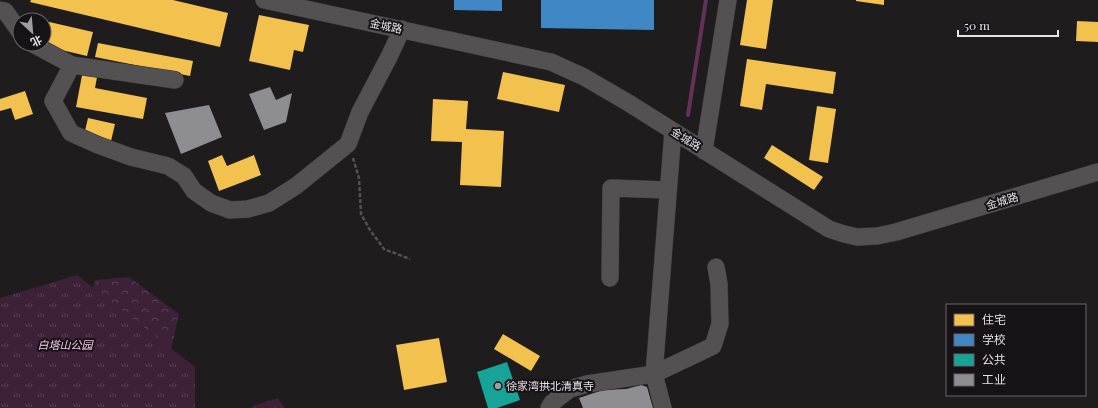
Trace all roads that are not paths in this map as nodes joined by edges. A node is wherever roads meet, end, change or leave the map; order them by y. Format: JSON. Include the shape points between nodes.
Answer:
{"nodes":[{"id":1,"x":264,"y":0,"type":"edge"},
{"id":2,"x":728,"y":0,"type":"edge"},
{"id":3,"x":0,"y":10,"type":"edge"},
{"id":4,"x":12,"y":21,"type":"edge"},
{"id":5,"x":402,"y":29,"type":"junction"},
{"id":6,"x":48,"y":52,"type":"edge"},
{"id":7,"x":72,"y":65,"type":"junction"},
{"id":8,"x":175,"y":80,"type":"dead end"},
{"id":9,"x":673,"y":131,"type":"junction"},
{"id":10,"x":704,"y":151,"type":"junction"},
{"id":11,"x":1098,"y":172,"type":"edge"},
{"id":12,"x":668,"y":190,"type":"junction"},
{"id":13,"x":716,"y":267,"type":"dead end"},
{"id":14,"x":610,"y":278,"type":"dead end"},
{"id":15,"x":654,"y":374,"type":"junction"},
{"id":16,"x":549,"y":408,"type":"edge"},
{"id":17,"x":663,"y":408,"type":"edge"}],
"edges":[{"from":1,"to":5,"type":"street","name":"金城路"},
{"from":2,"to":10,"type":"street"},
{"from":3,"to":4,"type":"street","via":[[5,11]]},
{"from":5,"to":7,"type":"street","via":[[360,112],[348,144],[296,186],[269,203],[248,209],[230,210],[211,204],[194,191],[184,176],[168,166],[131,157],[71,133],[53,101]]},
{"from":5,"to":9,"type":"street","name":"金城路","via":[[551,62],[584,77]]},
{"from":6,"to":7,"type":"street"},
{"from":7,"to":8,"type":"street"},
{"from":9,"to":10,"type":"street","name":"金城路"},
{"from":9,"to":12,"type":"street"},
{"from":10,"to":11,"type":"street","name":"金城路","via":[[829,229],[857,237],[877,236],[912,228]]},
{"from":12,"to":14,"type":"street","via":[[611,188]]},
{"from":12,"to":15,"type":"street"},
{"from":13,"to":15,"type":"street","via":[[720,324],[713,346]]},
{"from":15,"to":16,"type":"street","via":[[570,389]]},
{"from":15,"to":17,"type":"street"}]}
